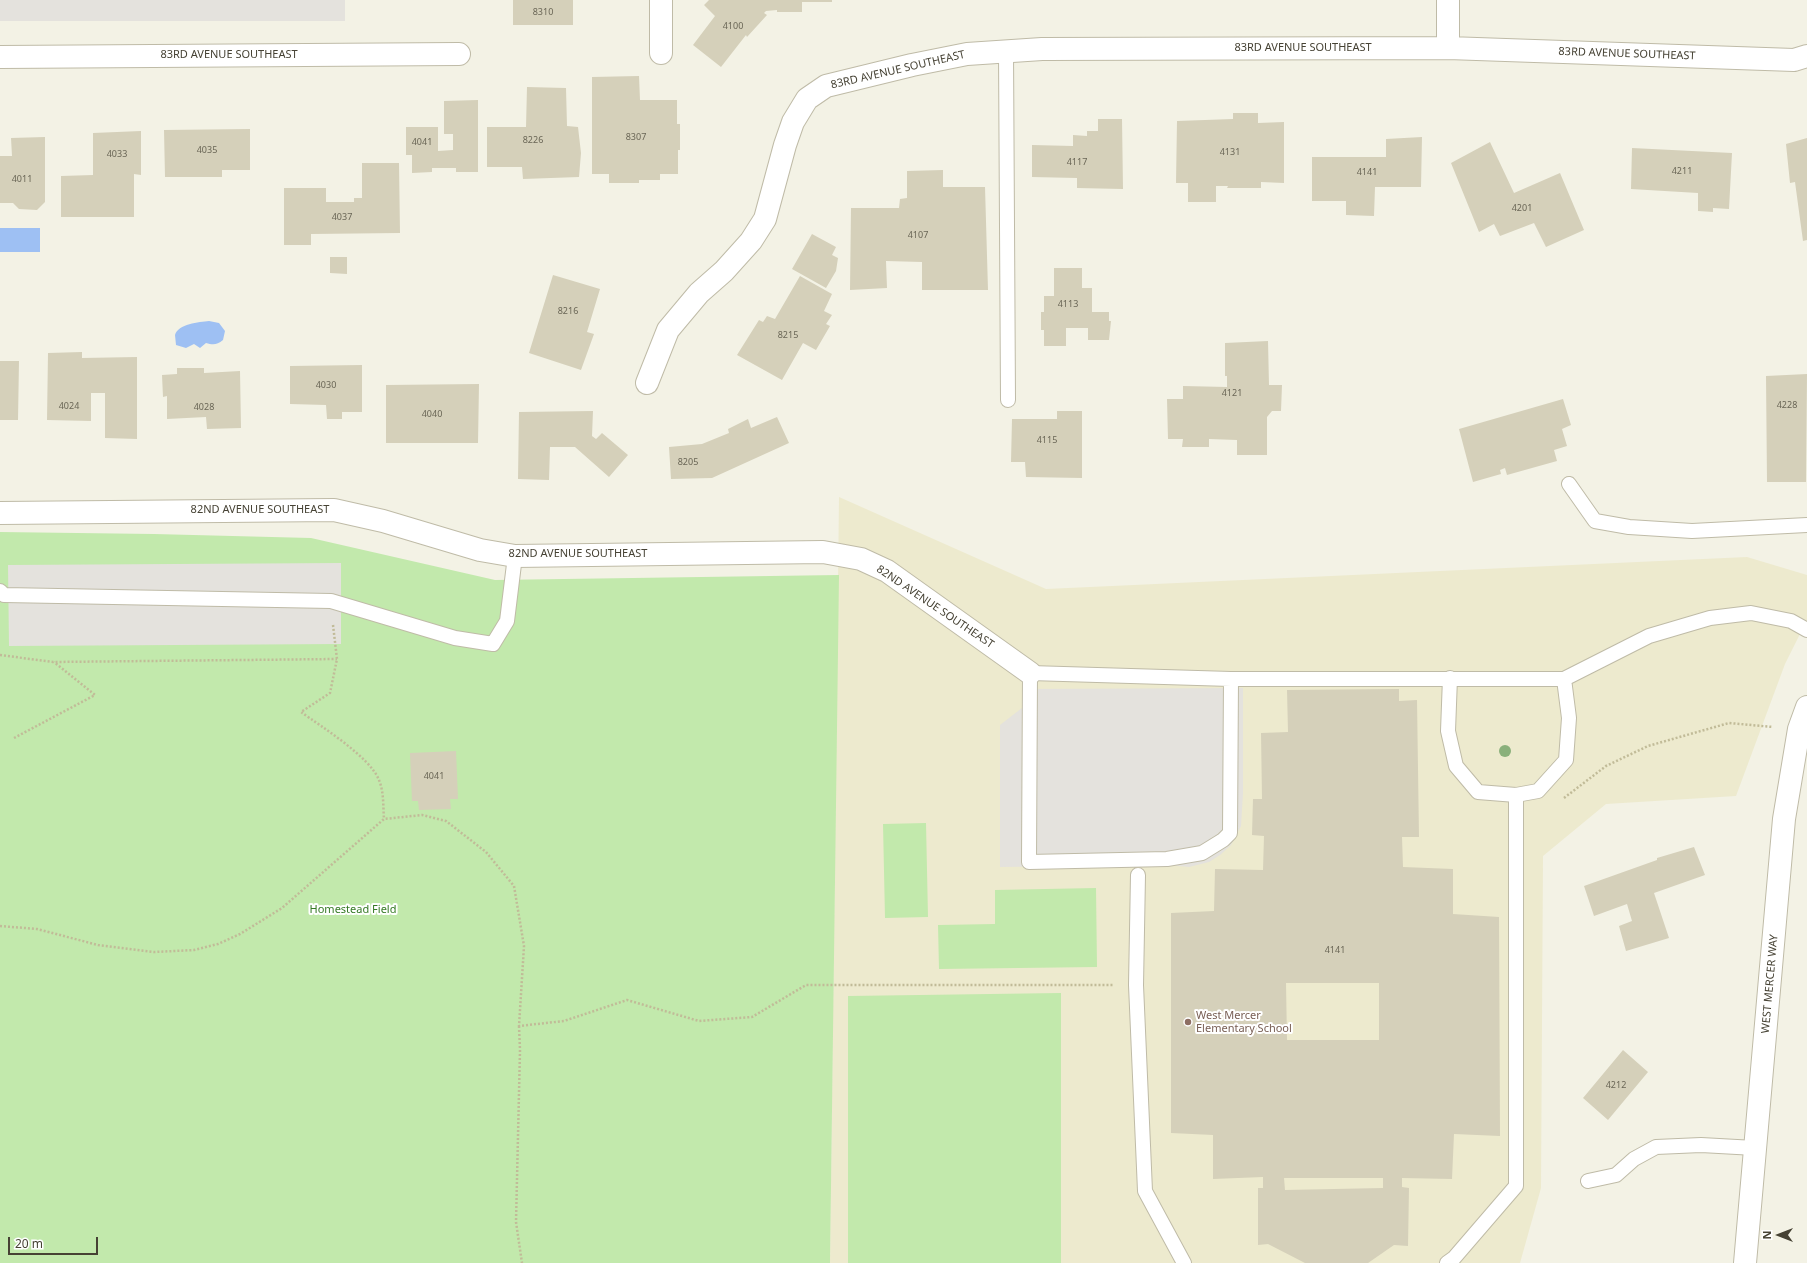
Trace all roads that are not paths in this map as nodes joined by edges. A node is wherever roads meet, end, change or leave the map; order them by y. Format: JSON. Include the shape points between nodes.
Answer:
{"nodes":[{"id":1,"x":661,"y":0,"type":"edge"},
{"id":2,"x":1448,"y":0,"type":"edge"},
{"id":3,"x":1448,"y":48,"type":"junction"},
{"id":4,"x":1006,"y":51,"type":"junction"},
{"id":5,"x":661,"y":53,"type":"dead end"},
{"id":6,"x":459,"y":54,"type":"dead end"},
{"id":7,"x":1807,"y":56,"type":"edge"},
{"id":8,"x":0,"y":57,"type":"edge"},
{"id":9,"x":647,"y":383,"type":"dead end"},
{"id":10,"x":1008,"y":400,"type":"dead end"},
{"id":11,"x":1569,"y":484,"type":"dead end"},
{"id":12,"x":0,"y":513,"type":"edge"},
{"id":13,"x":1807,"y":525,"type":"edge"},
{"id":14,"x":515,"y":556,"type":"junction"},
{"id":15,"x":0,"y":591,"type":"edge"},
{"id":16,"x":1807,"y":630,"type":"edge"},
{"id":17,"x":1030,"y":673,"type":"junction"},
{"id":18,"x":1450,"y":678,"type":"junction"},
{"id":19,"x":1231,"y":679,"type":"junction"},
{"id":20,"x":1564,"y":679,"type":"junction"},
{"id":21,"x":1807,"y":707,"type":"edge"},
{"id":22,"x":1516,"y":795,"type":"junction"},
{"id":23,"x":1138,"y":875,"type":"dead end"},
{"id":24,"x":1755,"y":1148,"type":"junction"},
{"id":25,"x":1588,"y":1181,"type":"dead end"},
{"id":26,"x":1184,"y":1263,"type":"edge"},
{"id":27,"x":1447,"y":1263,"type":"edge"},
{"id":28,"x":1745,"y":1263,"type":"edge"}],
"edges":[{"from":1,"to":5,"type":"street"},
{"from":2,"to":3,"type":"street"},
{"from":3,"to":4,"type":"street","name":"83RD AVENUE SOUTHEAST"},
{"from":3,"to":7,"type":"street","name":"83RD AVENUE SOUTHEAST","via":[[1794,60]]},
{"from":4,"to":9,"type":"street","name":"83RD AVENUE SOUTHEAST","via":[[967,54],[904,67],[826,86],[807,99],[793,122],[785,145],[766,219],[729,266],[699,293],[668,330]]},
{"from":4,"to":10,"type":"lane"},
{"from":6,"to":8,"type":"street","name":"83RD AVENUE SOUTHEAST"},
{"from":11,"to":13,"type":"lane","via":[[1595,522],[1692,531]]},
{"from":12,"to":14,"type":"street","name":"82ND AVENUE SOUTHEAST","via":[[334,510],[383,521],[480,550]]},
{"from":14,"to":15,"type":"lane","via":[[507,621],[493,644],[455,638],[331,601],[4,595]]},
{"from":14,"to":17,"type":"street","name":"82ND AVENUE SOUTHEAST","via":[[823,552],[861,559],[886,571]]},
{"from":16,"to":20,"type":"lane","via":[[1791,621],[1751,612],[1710,618],[1649,636]]},
{"from":17,"to":19,"type":"lane"},
{"from":17,"to":19,"type":"lane","via":[[1029,862],[1167,859],[1202,853],[1223,840],[1230,833]]},
{"from":18,"to":19,"type":"lane"},
{"from":18,"to":20,"type":"lane"},
{"from":18,"to":22,"type":"lane","via":[[1448,731],[1456,766],[1478,792]]},
{"from":20,"to":22,"type":"lane","via":[[1569,718],[1566,760],[1538,791]]},
{"from":21,"to":24,"type":"street","name":"WEST MERCER WAY","via":[[1799,729],[1784,819]]},
{"from":22,"to":27,"type":"lane","via":[[1516,1186]]},
{"from":23,"to":26,"type":"lane","via":[[1136,985],[1145,1191]]},
{"from":24,"to":25,"type":"lane","via":[[1701,1145],[1656,1147],[1634,1159],[1616,1175]]},
{"from":24,"to":28,"type":"street","name":"WEST MERCER WAY"}]}
